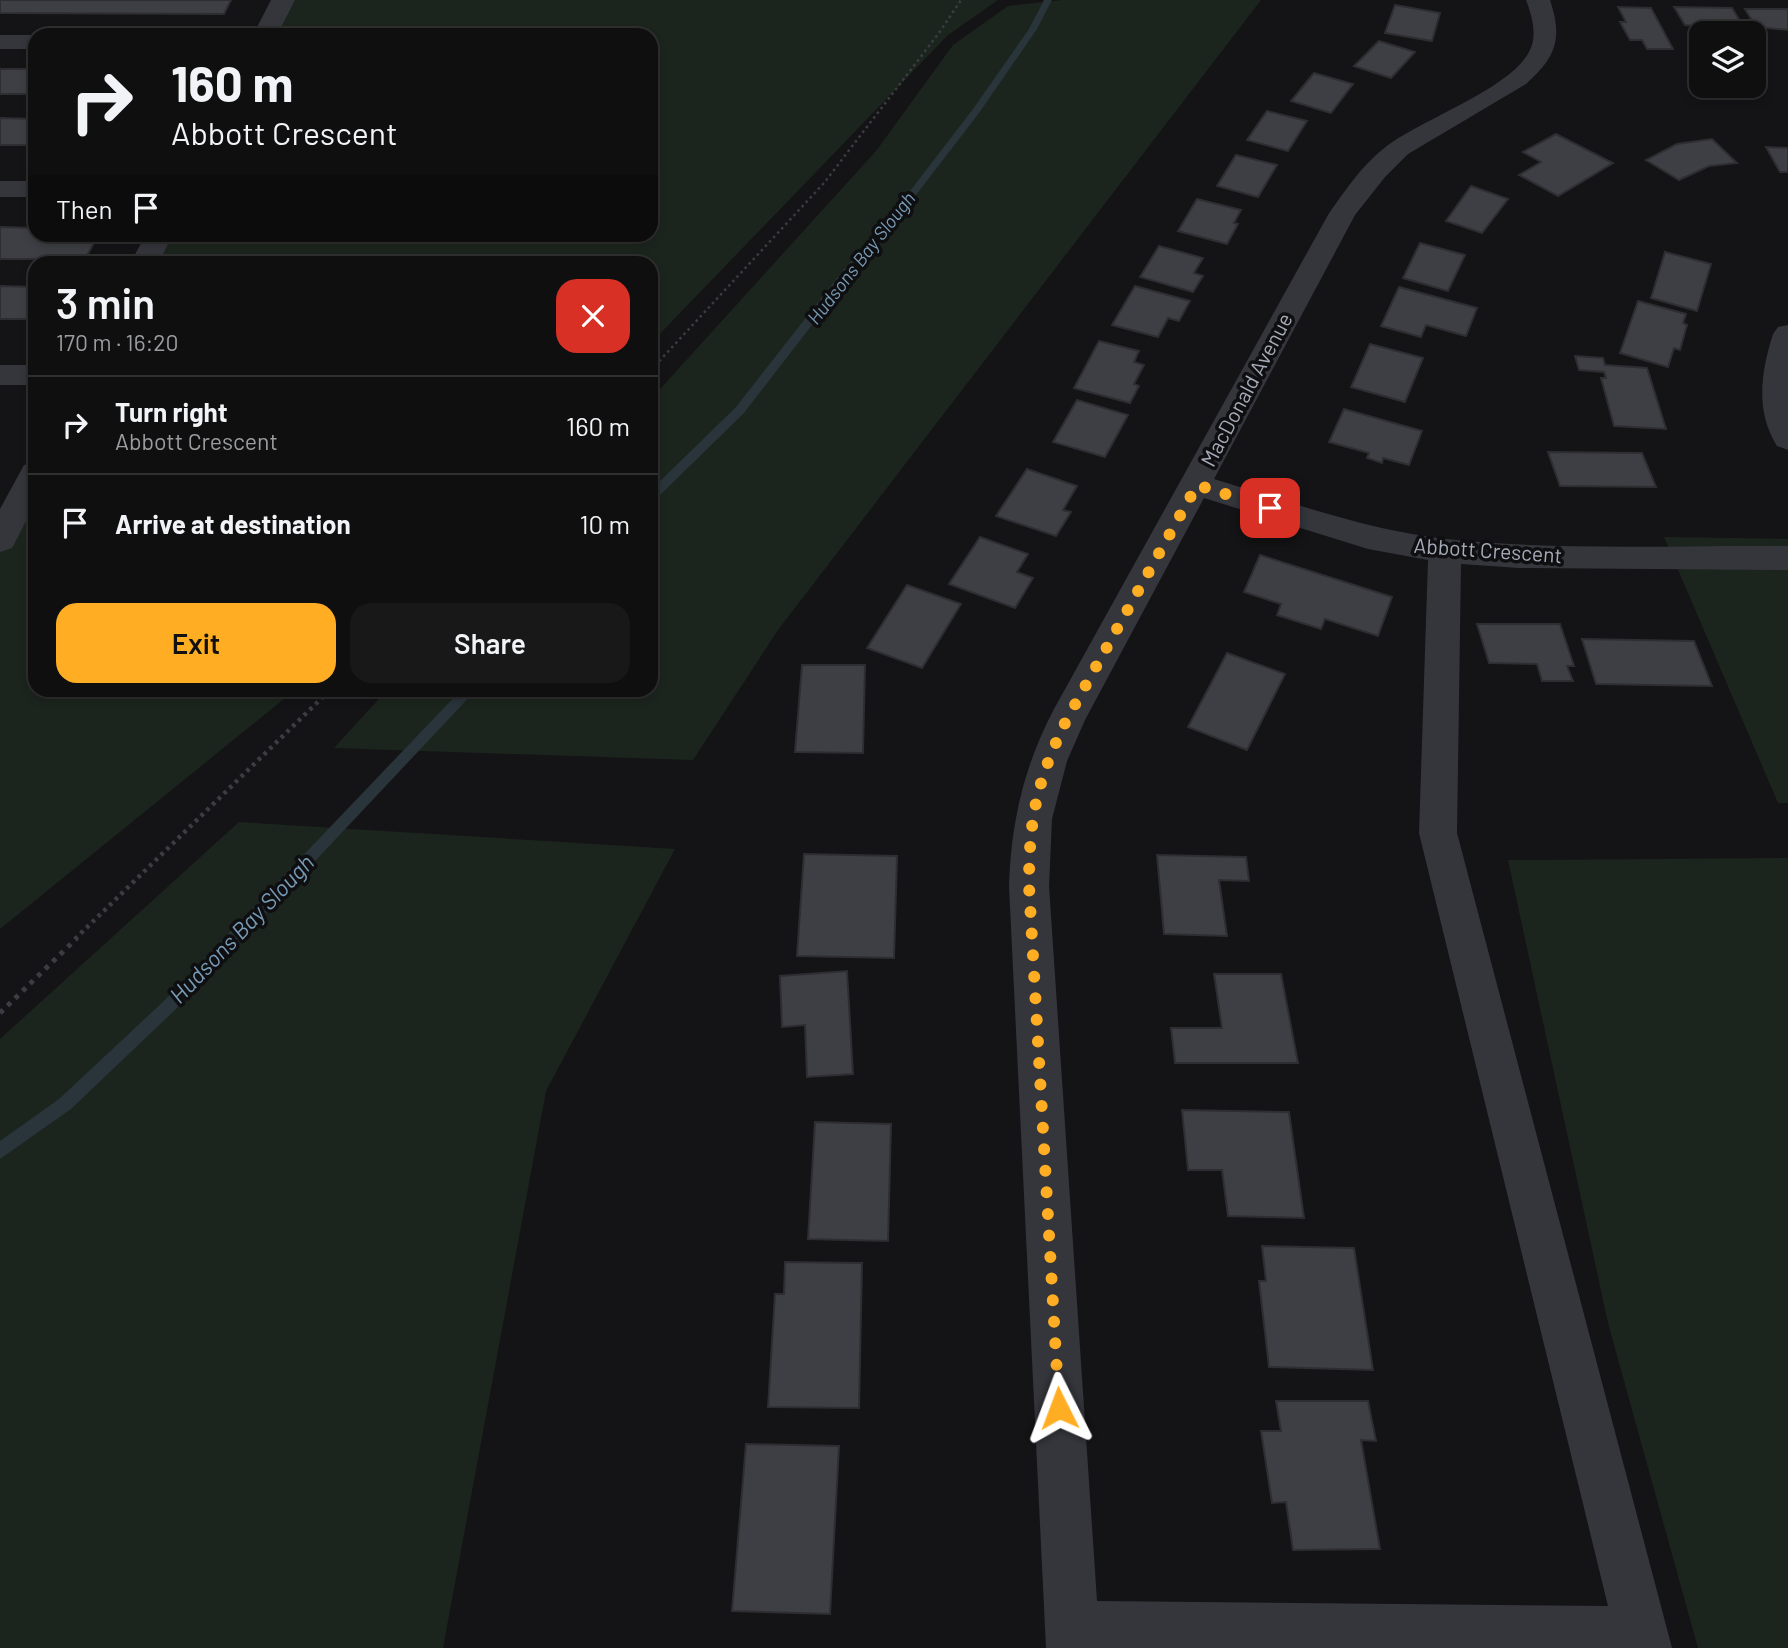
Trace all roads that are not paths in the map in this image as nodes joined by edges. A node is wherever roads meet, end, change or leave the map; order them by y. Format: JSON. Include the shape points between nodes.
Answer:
{"nodes":[{"id":1,"x":283,"y":0,"type":"edge"},
{"id":2,"x":1538,"y":0,"type":"edge"},
{"id":3,"x":269,"y":28,"type":"edge"},
{"id":4,"x":0,"y":42,"type":"edge"},
{"id":5,"x":28,"y":42,"type":"edge"},
{"id":6,"x":0,"y":189,"type":"edge"},
{"id":7,"x":28,"y":189,"type":"edge"},
{"id":8,"x":1788,"y":334,"type":"edge"},
{"id":9,"x":0,"y":375,"type":"edge"},
{"id":10,"x":28,"y":375,"type":"edge"},
{"id":11,"x":1788,"y":439,"type":"edge"},
{"id":12,"x":1197,"y":485,"type":"junction"},
{"id":13,"x":28,"y":486,"type":"edge"},
{"id":14,"x":0,"y":540,"type":"edge"},
{"id":15,"x":1445,"y":551,"type":"junction"},
{"id":16,"x":1788,"y":558,"type":"edge"},
{"id":17,"x":1073,"y":1638,"type":"edge"},
{"id":18,"x":1644,"y":1641,"type":"edge"}],
"edges":[{"from":1,"to":3,"type":"street"},
{"from":2,"to":12,"type":"street","name":"MacDonald Avenue","via":[[1546,23],[1545,38],[1530,69],[1397,151],[1342,215]]},
{"from":4,"to":5,"type":"street"},
{"from":6,"to":7,"type":"street"},
{"from":8,"to":11,"type":"street","via":[[1774,390]]},
{"from":9,"to":10,"type":"street"},
{"from":12,"to":15,"type":"street","name":"Abbott Crescent","via":[[1368,537]]},
{"from":12,"to":17,"type":"street","name":"MacDonald Avenue","via":[[1049,756],[1036,794],[1029,841]]},
{"from":13,"to":14,"type":"street"},
{"from":15,"to":16,"type":"street","name":"Abbott Crescent"},
{"from":15,"to":18,"type":"street","via":[[1438,833]]},
{"from":17,"to":18,"type":"street"}]}
